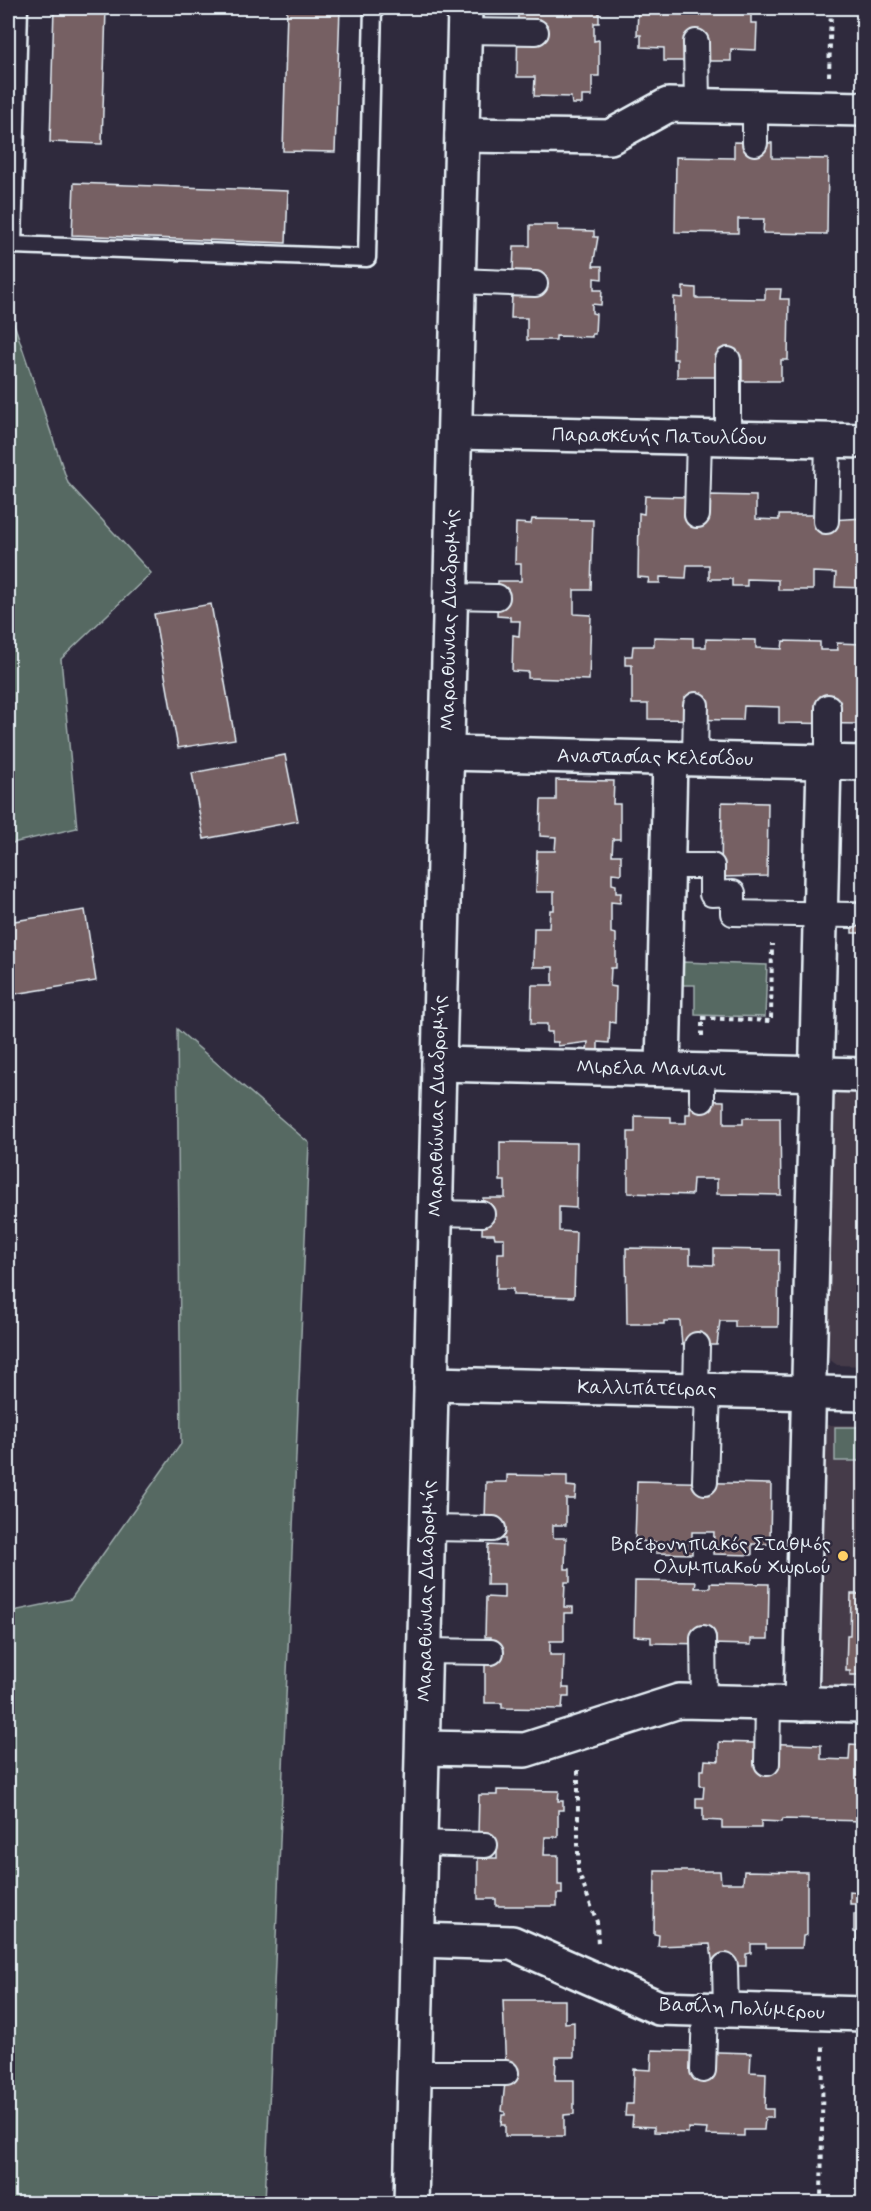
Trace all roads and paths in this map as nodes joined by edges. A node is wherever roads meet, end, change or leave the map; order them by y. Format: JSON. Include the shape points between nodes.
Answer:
{"nodes":[{"id":1,"x":19,"y":8,"type":"edge"},
{"id":2,"x":373,"y":8,"type":"edge"},
{"id":3,"x":831,"y":8,"type":"edge"},
{"id":4,"x":465,"y":19,"type":"edge"},
{"id":5,"x":536,"y":32,"type":"dead end"},
{"id":6,"x":696,"y":42,"type":"dead end"},
{"id":7,"x":697,"y":105,"type":"junction"},
{"id":8,"x":755,"y":107,"type":"junction"},
{"id":9,"x":828,"y":108,"type":"junction"},
{"id":10,"x":864,"y":109,"type":"edge"},
{"id":11,"x":462,"y":135,"type":"junction"},
{"id":12,"x":755,"y":143,"type":"dead end"},
{"id":13,"x":10,"y":246,"type":"edge"},
{"id":14,"x":458,"y":281,"type":"junction"},
{"id":15,"x":535,"y":284,"type":"dead end"},
{"id":16,"x":728,"y":360,"type":"dead end"},
{"id":17,"x":455,"y":432,"type":"junction"},
{"id":18,"x":713,"y":438,"type":"junction"},
{"id":19,"x":828,"y":441,"type":"junction"},
{"id":20,"x":864,"y":441,"type":"edge"},
{"id":21,"x":697,"y":515,"type":"dead end"},
{"id":22,"x":826,"y":521,"type":"dead end"},
{"id":23,"x":450,"y":596,"type":"junction"},
{"id":24,"x":497,"y":597,"type":"dead end"},
{"id":25,"x":696,"y":705,"type":"dead end"},
{"id":26,"x":828,"y":707,"type":"dead end"},
{"id":27,"x":447,"y":753,"type":"junction"},
{"id":28,"x":683,"y":759,"type":"junction"},
{"id":29,"x":826,"y":762,"type":"junction"},
{"id":30,"x":864,"y":763,"type":"edge"},
{"id":31,"x":668,"y":866,"type":"junction"},
{"id":32,"x":772,"y":913,"type":"junction"},
{"id":33,"x":836,"y":914,"type":"junction"},
{"id":34,"x":439,"y":1064,"type":"junction"},
{"id":35,"x":663,"y":1070,"type":"junction"},
{"id":36,"x":816,"y":1073,"type":"junction"},
{"id":37,"x":864,"y":1075,"type":"edge"},
{"id":38,"x":702,"y":1085,"type":"junction"},
{"id":39,"x":436,"y":1213,"type":"junction"},
{"id":40,"x":482,"y":1214,"type":"dead end"},
{"id":41,"x":697,"y":1345,"type":"dead end"},
{"id":42,"x":431,"y":1384,"type":"junction"},
{"id":43,"x":702,"y":1390,"type":"junction"},
{"id":44,"x":809,"y":1393,"type":"junction"},
{"id":45,"x":864,"y":1394,"type":"edge"},
{"id":46,"x":705,"y":1482,"type":"dead end"},
{"id":47,"x":428,"y":1528,"type":"junction"},
{"id":48,"x":493,"y":1529,"type":"dead end"},
{"id":49,"x":704,"y":1638,"type":"dead end"},
{"id":50,"x":425,"y":1652,"type":"junction"},
{"id":51,"x":491,"y":1652,"type":"dead end"},
{"id":52,"x":704,"y":1702,"type":"junction"},
{"id":53,"x":768,"y":1704,"type":"junction"},
{"id":54,"x":801,"y":1704,"type":"junction"},
{"id":55,"x":864,"y":1705,"type":"edge"},
{"id":56,"x":578,"y":1733,"type":"junction"},
{"id":57,"x":423,"y":1748,"type":"junction"},
{"id":58,"x":767,"y":1763,"type":"dead end"},
{"id":59,"x":420,"y":1843,"type":"junction"},
{"id":60,"x":485,"y":1845,"type":"dead end"},
{"id":61,"x":418,"y":1940,"type":"junction"},
{"id":62,"x":725,"y":1966,"type":"dead end"},
{"id":63,"x":591,"y":1978,"type":"junction"},
{"id":64,"x":716,"y":2010,"type":"junction"},
{"id":65,"x":824,"y":2013,"type":"junction"},
{"id":66,"x":864,"y":2014,"type":"edge"},
{"id":67,"x":703,"y":2070,"type":"dead end"},
{"id":68,"x":415,"y":2073,"type":"junction"},
{"id":69,"x":506,"y":2073,"type":"dead end"},
{"id":70,"x":411,"y":2204,"type":"edge"},
{"id":71,"x":821,"y":2204,"type":"edge"}],
"edges":[{"from":1,"to":13,"type":"lane"},
{"from":2,"to":13,"type":"lane","via":[[368,258]]},
{"from":3,"to":9,"type":"path"},
{"from":4,"to":5,"type":"street"},
{"from":4,"to":11,"type":"street","name":"Μαραθώνιας Διαδρομής"},
{"from":6,"to":7,"type":"street"},
{"from":7,"to":8,"type":"street"},
{"from":7,"to":11,"type":"street","via":[[668,105],[610,137]]},
{"from":8,"to":9,"type":"street"},
{"from":8,"to":12,"type":"street"},
{"from":9,"to":10,"type":"street"},
{"from":11,"to":14,"type":"street","name":"Μαραθώνιας Διαδρομής"},
{"from":14,"to":15,"type":"street"},
{"from":14,"to":17,"type":"street","name":"Μαραθώνιας Διαδρομής"},
{"from":16,"to":18,"type":"street"},
{"from":17,"to":18,"type":"street","name":"Παρασκευής Πατουλίδου"},
{"from":17,"to":23,"type":"street","name":"Μαραθώνιας Διαδρομής"},
{"from":18,"to":19,"type":"street","name":"Παρασκευής Πατουλίδου"},
{"from":18,"to":21,"type":"street"},
{"from":19,"to":20,"type":"street","name":"Παρασκευής Πατουλίδου"},
{"from":19,"to":22,"type":"street"},
{"from":23,"to":24,"type":"street"},
{"from":23,"to":27,"type":"street","name":"Μαραθώνιας Διαδρομής"},
{"from":25,"to":28,"type":"street"},
{"from":26,"to":29,"type":"street"},
{"from":27,"to":28,"type":"street","name":"Αναστασίας Κελεσίδου"},
{"from":27,"to":34,"type":"street","name":"Μαραθώνιας Διαδρομής"},
{"from":28,"to":29,"type":"street","name":"Αναστασίας Κελεσίδου"},
{"from":28,"to":31,"type":"street"},
{"from":29,"to":30,"type":"street","name":"Αναστασίας Κελεσίδου"},
{"from":29,"to":33,"type":"street"},
{"from":31,"to":32,"type":"street","via":[[712,866],[712,894],[733,893],[733,913]]},
{"from":31,"to":35,"type":"street"},
{"from":32,"to":33,"type":"street"},
{"from":32,"to":38,"type":"path","via":[[771,1021],[702,1018]]},
{"from":33,"to":36,"type":"street"},
{"from":34,"to":35,"type":"street","name":"Μιρελα Μανιανι"},
{"from":34,"to":39,"type":"street","name":"Μαραθώνιας Διαδρομής"},
{"from":35,"to":38,"type":"street","name":"Μιρελα Μανιανι"},
{"from":36,"to":37,"type":"street","name":"Μιρελα Μανιανι"},
{"from":36,"to":38,"type":"street","name":"Μιρελα Μανιανι"},
{"from":36,"to":44,"type":"street"},
{"from":39,"to":40,"type":"street"},
{"from":39,"to":42,"type":"street","name":"Μαραθώνιας Διαδρομής"},
{"from":41,"to":43,"type":"street"},
{"from":42,"to":43,"type":"street","name":"Καλλιπάτειρας"},
{"from":42,"to":47,"type":"street","name":"Μαραθώνιας Διαδρομής"},
{"from":43,"to":44,"type":"street","name":"Καλλιπάτειρας"},
{"from":43,"to":46,"type":"street"},
{"from":44,"to":45,"type":"street","name":"Καλλιπάτειρας"},
{"from":44,"to":54,"type":"street"},
{"from":47,"to":48,"type":"street"},
{"from":47,"to":50,"type":"street","name":"Μαραθώνιας Διαδρομής"},
{"from":49,"to":52,"type":"street"},
{"from":50,"to":51,"type":"street"},
{"from":50,"to":57,"type":"street","name":"Μαραθώνιας Διαδρομής"},
{"from":52,"to":53,"type":"street"},
{"from":52,"to":56,"type":"street","via":[[680,1701]]},
{"from":53,"to":54,"type":"street"},
{"from":53,"to":58,"type":"street"},
{"from":54,"to":55,"type":"street"},
{"from":56,"to":57,"type":"street","via":[[525,1750]]},
{"from":56,"to":63,"type":"path","via":[[578,1871],[599,1938]]},
{"from":57,"to":59,"type":"street","name":"Μαραθώνιας Διαδρομής"},
{"from":59,"to":60,"type":"street"},
{"from":59,"to":61,"type":"street","name":"Μαραθώνιας Διαδρομής"},
{"from":61,"to":63,"type":"street","name":"Βασίλη Πολύμερου","via":[[512,1942]]},
{"from":61,"to":68,"type":"street","name":"Μαραθώνιας Διαδρομής"},
{"from":62,"to":64,"type":"street"},
{"from":63,"to":64,"type":"street","name":"Βασίλη Πολύμερου","via":[[658,2008]]},
{"from":64,"to":65,"type":"street","name":"Βασίλη Πολύμερου"},
{"from":64,"to":67,"type":"street"},
{"from":65,"to":66,"type":"street","name":"Βασίλη Πολύμερου"},
{"from":65,"to":71,"type":"path"},
{"from":68,"to":69,"type":"street"},
{"from":68,"to":70,"type":"street","name":"Μαραθώνιας Διαδρομής"}]}
